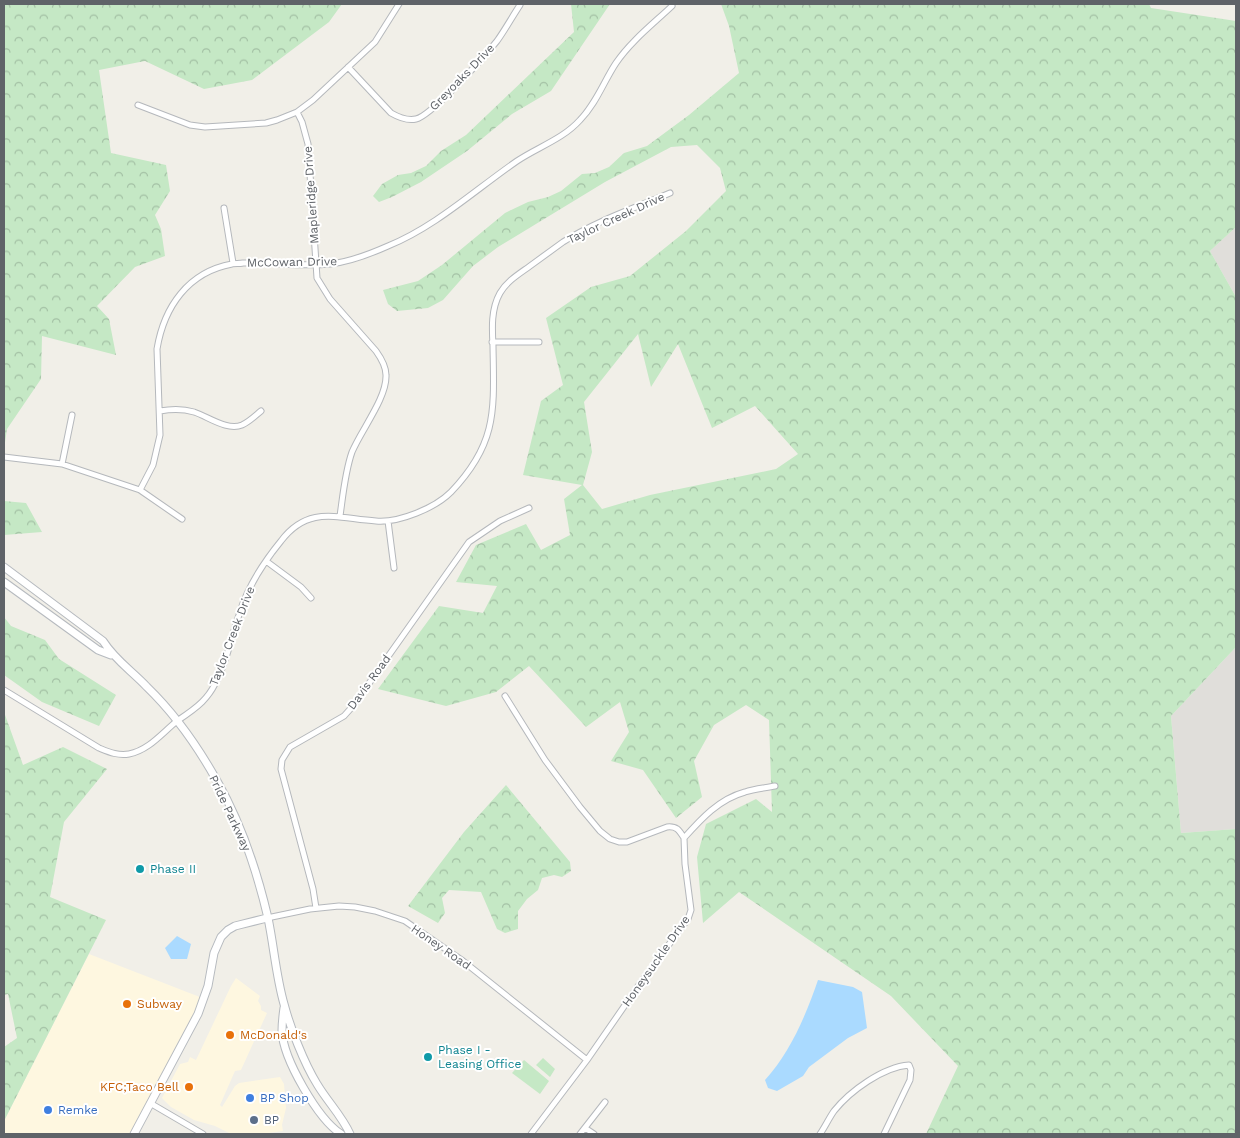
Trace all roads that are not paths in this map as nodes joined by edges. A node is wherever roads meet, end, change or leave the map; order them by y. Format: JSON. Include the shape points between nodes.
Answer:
{"nodes":[{"id":1,"x":400,"y":4,"type":"edge"},
{"id":2,"x":520,"y":5,"type":"dead end"},
{"id":3,"x":672,"y":6,"type":"dead end"},
{"id":4,"x":348,"y":67,"type":"junction"},
{"id":5,"x":138,"y":106,"type":"dead end"},
{"id":6,"x":297,"y":112,"type":"junction"},
{"id":7,"x":670,"y":193,"type":"dead end"},
{"id":8,"x":224,"y":208,"type":"dead end"},
{"id":9,"x":233,"y":263,"type":"junction"},
{"id":10,"x":315,"y":264,"type":"junction"},
{"id":11,"x":492,"y":342,"type":"junction"},
{"id":12,"x":539,"y":342,"type":"dead end"},
{"id":13,"x":160,"y":411,"type":"junction"},
{"id":14,"x":261,"y":411,"type":"dead end"},
{"id":15,"x":72,"y":415,"type":"dead end"},
{"id":16,"x":4,"y":457,"type":"edge"},
{"id":17,"x":62,"y":464,"type":"junction"},
{"id":18,"x":140,"y":490,"type":"junction"},
{"id":19,"x":529,"y":508,"type":"dead end"},
{"id":20,"x":340,"y":516,"type":"junction"},
{"id":21,"x":182,"y":519,"type":"dead end"},
{"id":22,"x":388,"y":521,"type":"junction"},
{"id":23,"x":266,"y":561,"type":"junction"},
{"id":24,"x":4,"y":567,"type":"edge"},
{"id":25,"x":394,"y":568,"type":"dead end"},
{"id":26,"x":4,"y":582,"type":"edge"},
{"id":27,"x":311,"y":598,"type":"dead end"},
{"id":28,"x":111,"y":655,"type":"junction"},
{"id":29,"x":4,"y":690,"type":"edge"},
{"id":30,"x":505,"y":696,"type":"dead end"},
{"id":31,"x":178,"y":721,"type":"junction"},
{"id":32,"x":775,"y":786,"type":"dead end"},
{"id":33,"x":684,"y":838,"type":"junction"},
{"id":34,"x":316,"y":908,"type":"junction"},
{"id":35,"x":267,"y":918,"type":"junction"},
{"id":36,"x":284,"y":1005,"type":"junction"},
{"id":37,"x":587,"y":1060,"type":"junction"},
{"id":38,"x":605,"y":1102,"type":"dead end"},
{"id":39,"x":150,"y":1103,"type":"junction"},
{"id":40,"x":585,"y":1128,"type":"junction"},
{"id":41,"x":134,"y":1134,"type":"edge"},
{"id":42,"x":203,"y":1134,"type":"edge"},
{"id":43,"x":341,"y":1134,"type":"edge"},
{"id":44,"x":350,"y":1134,"type":"edge"},
{"id":45,"x":531,"y":1134,"type":"edge"},
{"id":46,"x":580,"y":1134,"type":"edge"},
{"id":47,"x":594,"y":1134,"type":"edge"},
{"id":48,"x":820,"y":1134,"type":"edge"},
{"id":49,"x":884,"y":1134,"type":"edge"}],
"edges":[{"from":1,"to":4,"type":"street","via":[[378,37]]},
{"from":2,"to":4,"type":"street","name":"Greyoaks Drive","via":[[487,53],[432,110],[417,119],[390,113]]},
{"from":3,"to":10,"type":"street","name":"McCowan Drive","via":[[617,62],[588,111],[569,130],[518,160],[409,237],[350,260]]},
{"from":4,"to":6,"type":"street"},
{"from":5,"to":6,"type":"street","via":[[190,125],[205,127],[266,123]]},
{"from":6,"to":10,"type":"street","name":"Mapleridge Drive","via":[[308,144]]},
{"from":7,"to":11,"type":"street","name":"Taylor Creek Drive","via":[[586,230],[516,276],[501,292],[495,305]]},
{"from":8,"to":9,"type":"street"},
{"from":9,"to":10,"type":"street","name":"McCowan Drive"},
{"from":9,"to":13,"type":"street","name":"McCowan Drive","via":[[206,273],[190,284],[167,314],[157,348]]},
{"from":10,"to":20,"type":"street","name":"Mapleridge Drive","via":[[317,278],[324,291],[376,351],[387,376],[382,396],[348,466]]},
{"from":11,"to":12,"type":"street"},
{"from":11,"to":22,"type":"street","name":"Taylor Creek Drive","via":[[492,419],[481,451],[445,497],[418,512]]},
{"from":13,"to":14,"type":"street","via":[[193,412],[231,426],[246,423]]},
{"from":13,"to":18,"type":"street","name":"McCowan Drive","via":[[157,451]]},
{"from":15,"to":17,"type":"street"},
{"from":16,"to":17,"type":"street"},
{"from":17,"to":18,"type":"street"},
{"from":18,"to":21,"type":"street"},
{"from":19,"to":34,"type":"street","name":"Davis Road","via":[[500,521],[469,542],[354,706],[344,716],[290,747],[282,760],[281,769]]},
{"from":20,"to":22,"type":"street","name":"Taylor Creek Drive"},
{"from":20,"to":23,"type":"street","name":"Taylor Creek Drive","via":[[317,517],[294,527]]},
{"from":22,"to":25,"type":"street"},
{"from":23,"to":27,"type":"street","via":[[301,586]]},
{"from":23,"to":31,"type":"street","name":"Taylor Creek Drive","via":[[243,602],[215,684],[202,702]]},
{"from":24,"to":28,"type":"main road","name":"Pride Parkway","via":[[103,641]]},
{"from":26,"to":28,"type":"main road","name":"Pride Parkway","via":[[98,650]]},
{"from":28,"to":31,"type":"main road","name":"Pride Parkway","via":[[148,687]]},
{"from":29,"to":31,"type":"street","name":"Taylor Creek Drive","via":[[99,748],[120,754],[142,750]]},
{"from":30,"to":33,"type":"street","via":[[545,760],[580,807],[610,839],[627,842],[667,826],[678,828]]},
{"from":31,"to":35,"type":"main road","name":"Pride Parkway","via":[[203,757],[232,811],[251,860]]},
{"from":32,"to":33,"type":"street","via":[[748,790],[728,798]]},
{"from":33,"to":37,"type":"street","name":"Honeysuckle Drive","via":[[691,910],[688,919]]},
{"from":34,"to":35,"type":"street","name":"Honey Road"},
{"from":34,"to":37,"type":"street","name":"Honey Road","via":[[356,907],[405,921],[463,962]]},
{"from":35,"to":36,"type":"main road","name":"Pride Parkway"},
{"from":35,"to":39,"type":"main road","via":[[235,926],[221,937],[214,953],[204,999]]},
{"from":36,"to":43,"type":"main road","name":"Pride Parkway","via":[[282,1032],[294,1067],[324,1118]]},
{"from":36,"to":44,"type":"main road","name":"Pride Parkway","via":[[307,1066]]},
{"from":37,"to":45,"type":"street","name":"Honeysuckle Drive"},
{"from":38,"to":40,"type":"street"},
{"from":39,"to":41,"type":"main road"},
{"from":39,"to":42,"type":"street"},
{"from":40,"to":46,"type":"street"},
{"from":40,"to":47,"type":"street"},
{"from":48,"to":49,"type":"street","via":[[835,1111],[855,1090],[884,1072],[909,1065],[910,1080]]}]}
